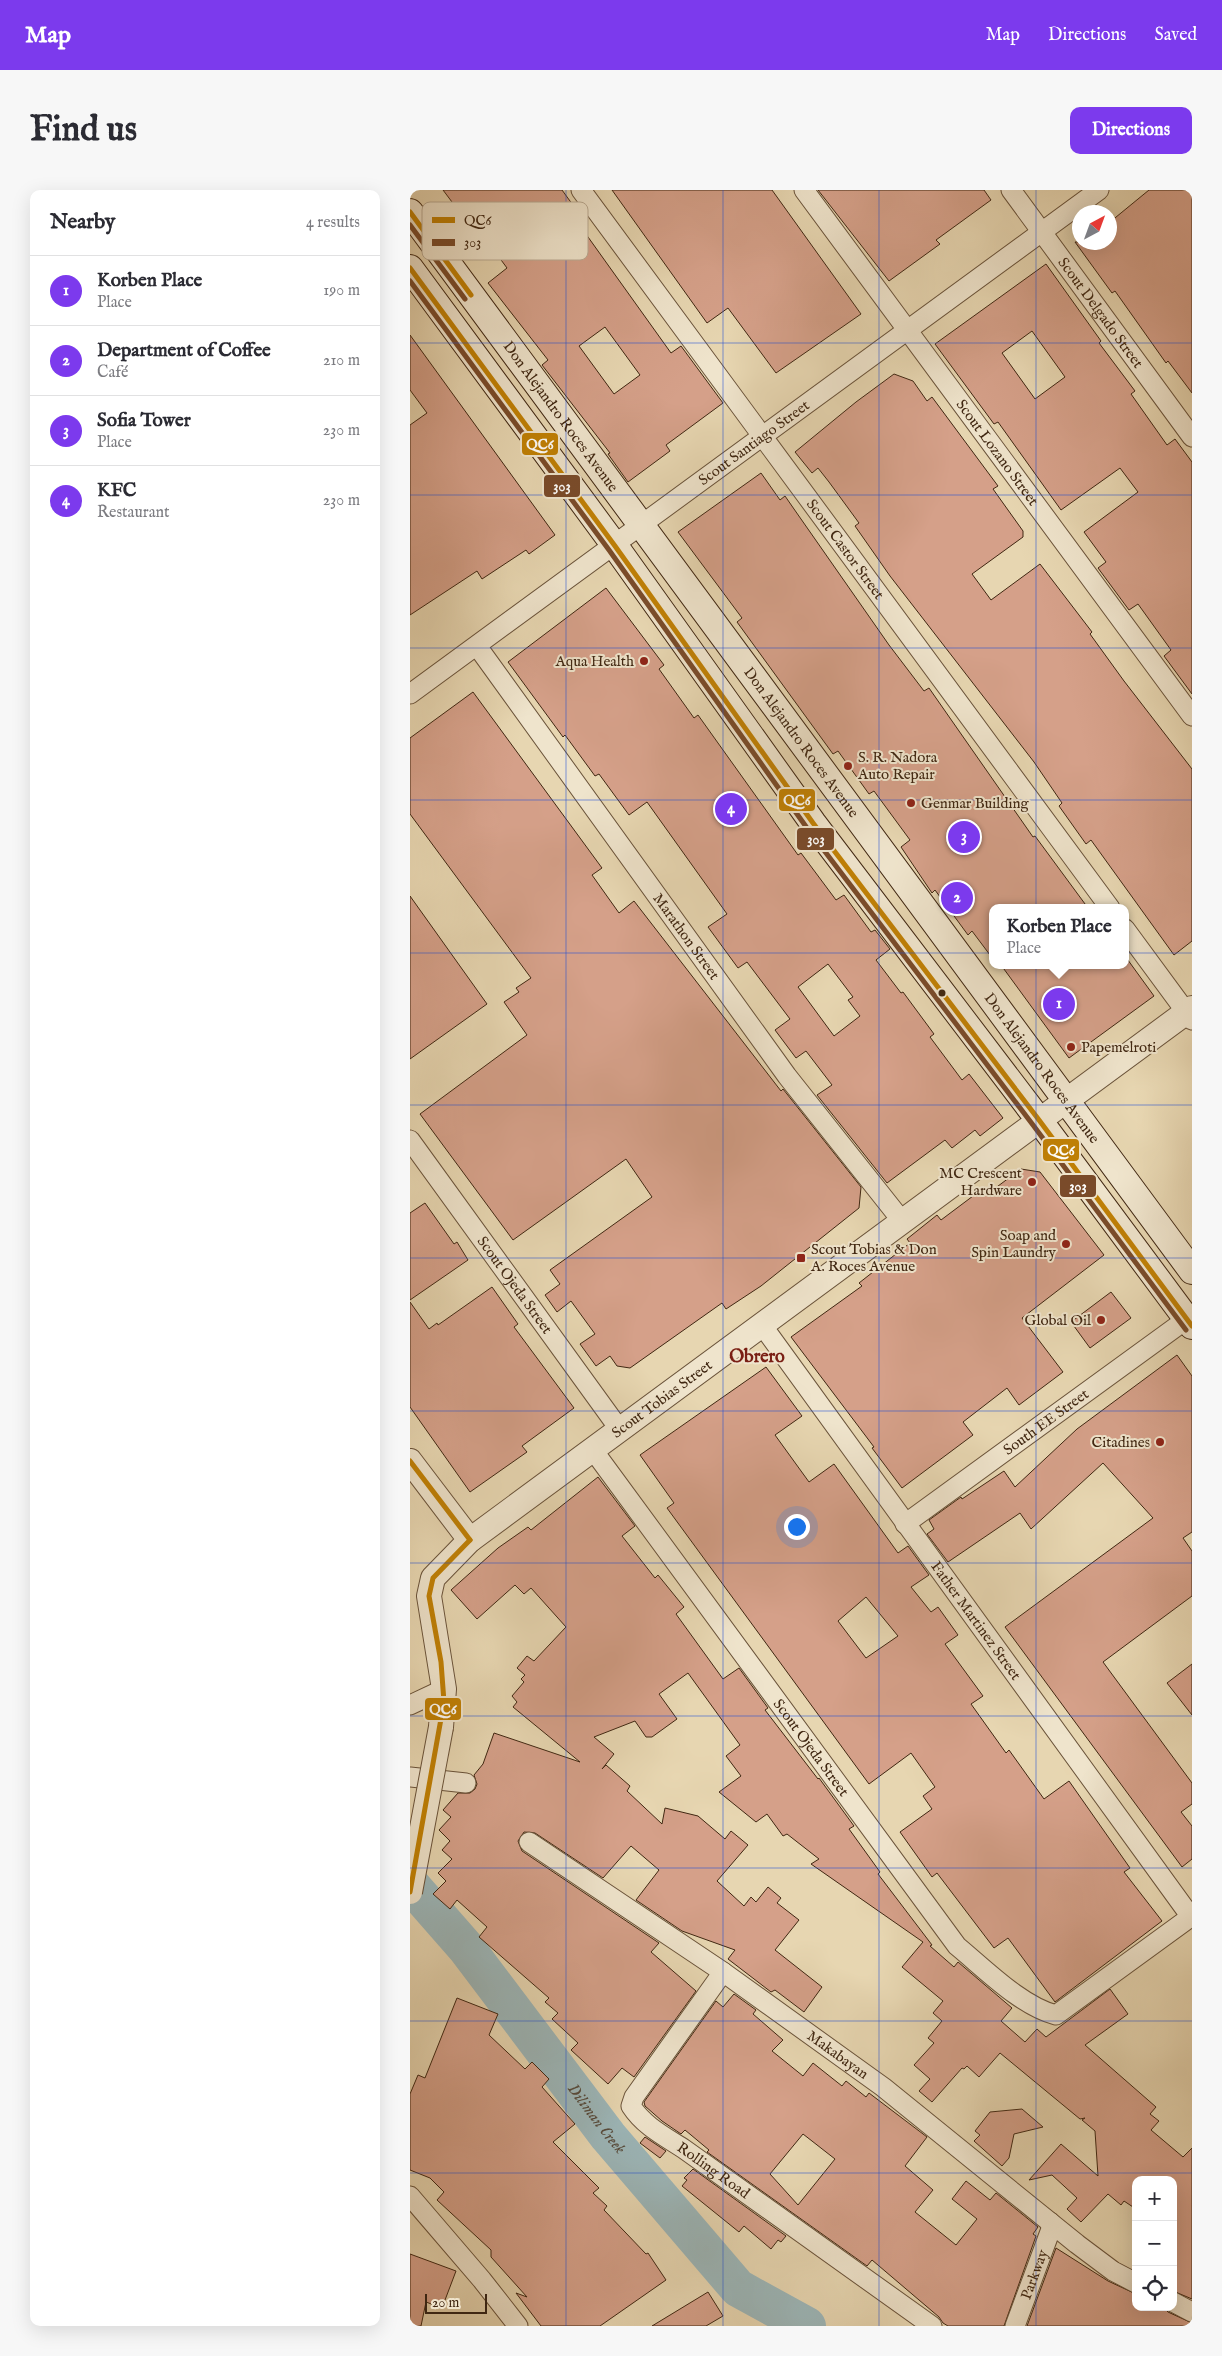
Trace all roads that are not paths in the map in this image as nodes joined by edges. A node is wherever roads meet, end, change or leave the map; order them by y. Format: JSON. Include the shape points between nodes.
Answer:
{"nodes":[{"id":1,"x":581,"y":190,"type":"edge"},
{"id":2,"x":804,"y":190,"type":"edge"},
{"id":3,"x":1011,"y":190,"type":"edge"},
{"id":4,"x":1099,"y":190,"type":"edge"},
{"id":5,"x":410,"y":212,"type":"edge"},
{"id":6,"x":422,"y":228,"type":"edge"},
{"id":7,"x":1042,"y":232,"type":"junction"},
{"id":8,"x":445,"y":260,"type":"edge"},
{"id":9,"x":410,"y":268,"type":"edge"},
{"id":10,"x":908,"y":331,"type":"junction"},
{"id":11,"x":763,"y":437,"type":"junction"},
{"id":12,"x":1192,"y":437,"type":"edge"},
{"id":13,"x":642,"y":526,"type":"junction"},
{"id":14,"x":614,"y":546,"type":"junction"},
{"id":15,"x":477,"y":646,"type":"junction"},
{"id":16,"x":410,"y":694,"type":"edge"},
{"id":17,"x":1192,"y":716,"type":"edge"},
{"id":18,"x":1107,"y":904,"type":"edge"},
{"id":19,"x":1129,"y":934,"type":"edge"},
{"id":20,"x":1190,"y":1013,"type":"edge"},
{"id":21,"x":1066,"y":1100,"type":"junction"},
{"id":22,"x":1039,"y":1120,"type":"junction"},
{"id":23,"x":410,"y":1140,"type":"edge"},
{"id":24,"x":902,"y":1221,"type":"junction"},
{"id":25,"x":1192,"y":1270,"type":"edge"},
{"id":26,"x":1190,"y":1323,"type":"edge"},
{"id":27,"x":762,"y":1325,"type":"junction"},
{"id":28,"x":620,"y":1430,"type":"junction"},
{"id":29,"x":593,"y":1450,"type":"junction"},
{"id":30,"x":410,"y":1461,"type":"edge"},
{"id":31,"x":905,"y":1524,"type":"junction"},
{"id":32,"x":470,"y":1540,"type":"junction"},
{"id":33,"x":444,"y":1689,"type":"junction"},
{"id":34,"x":410,"y":1705,"type":"edge"},
{"id":35,"x":410,"y":1777,"type":"edge"},
{"id":36,"x":466,"y":1783,"type":"dead end"},
{"id":37,"x":529,"y":1842,"type":"dead end"},
{"id":38,"x":410,"y":1892,"type":"edge"},
{"id":39,"x":1192,"y":1916,"type":"edge"},
{"id":40,"x":723,"y":1972,"type":"junction"},
{"id":41,"x":410,"y":2196,"type":"edge"},
{"id":42,"x":1050,"y":2222,"type":"junction"},
{"id":43,"x":1132,"y":2281,"type":"edge"},
{"id":44,"x":1177,"y":2304,"type":"edge"},
{"id":45,"x":1192,"y":2312,"type":"edge"},
{"id":46,"x":518,"y":2326,"type":"edge"},
{"id":47,"x":932,"y":2326,"type":"edge"},
{"id":48,"x":1015,"y":2326,"type":"edge"}],
"edges":[{"from":1,"to":11,"type":"street","name":"Scout Castor Street"},
{"from":2,"to":10,"type":"street","name":"Scout Lozano Street"},
{"from":3,"to":7,"type":"street","name":"Scout Delgado Street"},
{"from":4,"to":7,"type":"street","name":"Scout Santiago Street"},
{"from":5,"to":6,"type":"main road","name":"Don Alejandro Roces Avenue"},
{"from":7,"to":10,"type":"street","name":"Scout Santiago Street"},
{"from":7,"to":12,"type":"street","name":"Scout Delgado Street"},
{"from":8,"to":13,"type":"main road","name":"Don Alejandro Roces Avenue"},
{"from":9,"to":14,"type":"main road"},
{"from":10,"to":11,"type":"street","name":"Scout Santiago Street"},
{"from":10,"to":17,"type":"street","name":"Scout Lozano Street"},
{"from":11,"to":13,"type":"street","name":"Scout Santiago Street"},
{"from":11,"to":18,"type":"street","name":"Scout Castor Street"},
{"from":13,"to":14,"type":"street","name":"Scout Santiago Street"},
{"from":13,"to":21,"type":"main road","name":"Don Alejandro Roces Avenue"},
{"from":14,"to":15,"type":"street","name":"Scout Santiago Street"},
{"from":14,"to":22,"type":"main road","via":[[813,823]]},
{"from":15,"to":16,"type":"street","name":"Scout Santiago Street"},
{"from":15,"to":24,"type":"street","name":"Marathon Street","via":[[787,1076]]},
{"from":19,"to":20,"type":"street"},
{"from":20,"to":21,"type":"street","name":"Scout Tobias Street"},
{"from":21,"to":22,"type":"street","name":"Scout Tobias Street"},
{"from":21,"to":25,"type":"main road","name":"Don Alejandro Roces Avenue"},
{"from":22,"to":24,"type":"street","name":"Scout Tobias Street"},
{"from":22,"to":26,"type":"main road"},
{"from":23,"to":28,"type":"street","name":"Scout Ojeda Street"},
{"from":24,"to":27,"type":"street","name":"Scout Tobias Street"},
{"from":26,"to":31,"type":"street","name":"South EE Street"},
{"from":27,"to":28,"type":"street","name":"Scout Tobias Street"},
{"from":27,"to":31,"type":"street","name":"Father Martinez Street"},
{"from":28,"to":29,"type":"street","name":"Scout Tobias Street"},
{"from":29,"to":32,"type":"street","name":"Scout Tobias Street"},
{"from":29,"to":39,"type":"street","name":"Scout Ojeda Street","via":[[957,1946],[1040,2011],[1056,2015]]},
{"from":30,"to":32,"type":"street"},
{"from":31,"to":39,"type":"street","name":"Father Martinez Street"},
{"from":32,"to":33,"type":"street","name":"Scout Tobias Street","via":[[433,1578],[429,1596]]},
{"from":33,"to":34,"type":"street"},
{"from":33,"to":38,"type":"street","name":"Scout Tobias Street","bridge":true,"via":[[441,1727]]},
{"from":35,"to":36,"type":"street"},
{"from":37,"to":40,"type":"street","name":"Makabayan"},
{"from":40,"to":42,"type":"street","name":"Makabayan","via":[[883,2087]]},
{"from":40,"to":47,"type":"street","name":"Rolling Road","via":[[634,2097],[631,2106],[639,2119],[653,2130]]},
{"from":41,"to":46,"type":"street"},
{"from":42,"to":43,"type":"street","name":"Makabayan","via":[[1113,2271]]},
{"from":42,"to":48,"type":"street","name":"Parkway"},
{"from":44,"to":45,"type":"street"}]}
